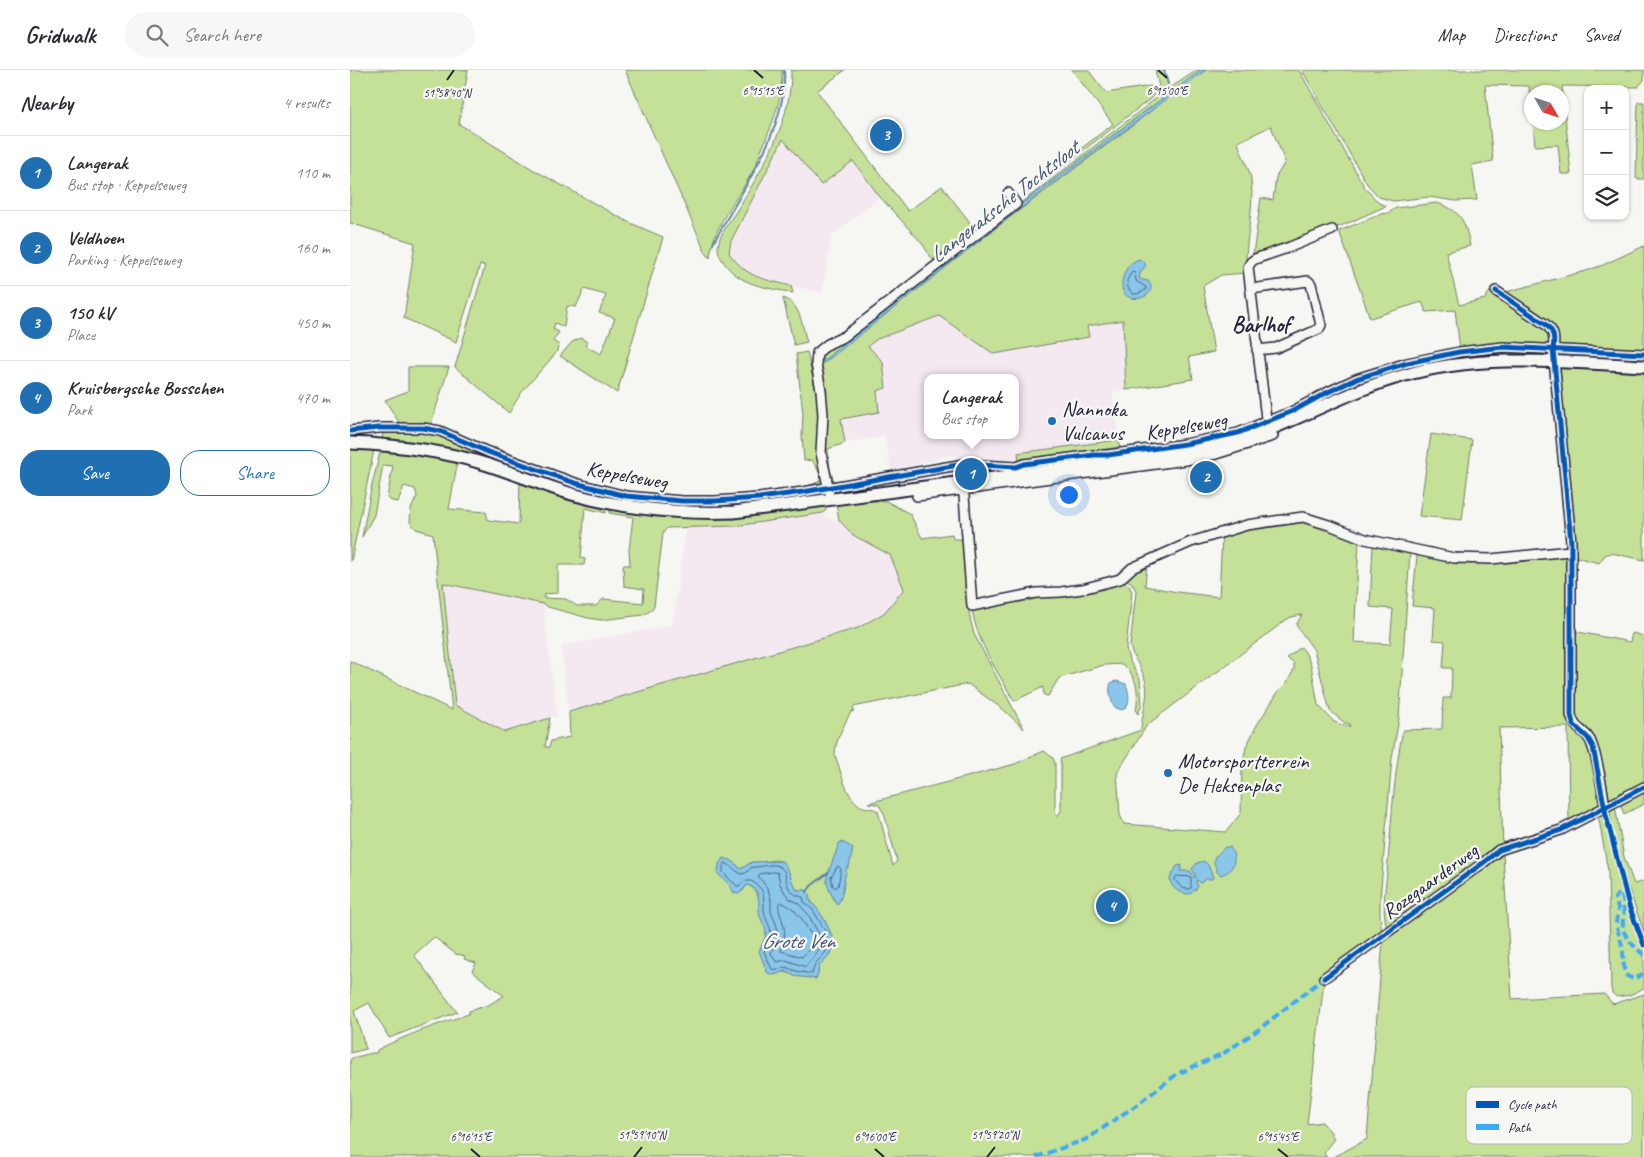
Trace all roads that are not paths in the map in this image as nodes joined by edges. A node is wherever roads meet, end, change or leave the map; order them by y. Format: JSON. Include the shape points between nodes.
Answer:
{"nodes":[{"id":1,"x":1008,"y":192,"type":"dead end"},
{"id":2,"x":1332,"y":230,"type":"dead end"},
{"id":3,"x":1251,"y":289,"type":"junction"},
{"id":4,"x":1496,"y":291,"type":"dead end"},
{"id":5,"x":1553,"y":349,"type":"junction"},
{"id":6,"x":1258,"y":350,"type":"junction"},
{"id":7,"x":1644,"y":354,"type":"edge"},
{"id":8,"x":1555,"y":362,"type":"junction"},
{"id":9,"x":1644,"y":366,"type":"edge"},
{"id":10,"x":1342,"y":391,"type":"junction"},
{"id":11,"x":379,"y":428,"type":"junction"},
{"id":12,"x":1269,"y":429,"type":"junction"},
{"id":13,"x":350,"y":431,"type":"edge"},
{"id":14,"x":350,"y":443,"type":"edge"},
{"id":15,"x":378,"y":444,"type":"junction"},
{"id":16,"x":488,"y":452,"type":"junction"},
{"id":17,"x":484,"y":464,"type":"junction"},
{"id":18,"x":905,"y":475,"type":"junction"},
{"id":19,"x":964,"y":486,"type":"junction"},
{"id":20,"x":828,"y":488,"type":"junction"},
{"id":21,"x":913,"y":493,"type":"junction"},
{"id":22,"x":609,"y":497,"type":"junction"},
{"id":23,"x":830,"y":500,"type":"junction"},
{"id":24,"x":1570,"y":551,"type":"junction"},
{"id":25,"x":1644,"y":787,"type":"edge"},
{"id":26,"x":1605,"y":807,"type":"junction"},
{"id":27,"x":1324,"y":978,"type":"dead end"}],
"edges":[{"from":1,"to":20,"type":"street","via":[[1016,204],[845,336],[817,353],[823,415],[821,452]]},
{"from":2,"to":3,"type":"street","via":[[1250,262]]},
{"from":3,"to":6,"type":"street"},
{"from":3,"to":6,"type":"street","via":[[1308,282],[1321,325],[1276,348]]},
{"from":4,"to":5,"type":"street","via":[[1552,330]]},
{"from":5,"to":7,"type":"street","name":"Keppelseweg"},
{"from":5,"to":8,"type":"street"},
{"from":5,"to":10,"type":"street","name":"Keppelseweg","via":[[1503,347],[1459,352],[1381,370]]},
{"from":6,"to":12,"type":"street"},
{"from":8,"to":9,"type":"main road","name":"Keppelseweg"},
{"from":8,"to":10,"type":"main road","name":"Keppelseweg","via":[[1467,363]]},
{"from":8,"to":24,"type":"street"},
{"from":10,"to":12,"type":"main road","name":"Keppelseweg"},
{"from":11,"to":13,"type":"street","name":"Keppelseweg"},
{"from":11,"to":15,"type":"street"},
{"from":11,"to":16,"type":"street","name":"Keppelseweg","via":[[432,429]]},
{"from":12,"to":18,"type":"street","name":"Keppelseweg","via":[[1016,467],[964,464]]},
{"from":12,"to":19,"type":"main road","name":"Keppelseweg","via":[[1207,452]]},
{"from":14,"to":15,"type":"main road","name":"Keppelseweg"},
{"from":15,"to":17,"type":"main road","name":"Keppelseweg","via":[[411,447]]},
{"from":16,"to":17,"type":"street"},
{"from":16,"to":22,"type":"street","name":"Keppelseweg"},
{"from":17,"to":22,"type":"main road","name":"Keppelseweg","via":[[571,494]]},
{"from":18,"to":20,"type":"street","name":"Keppelseweg"},
{"from":18,"to":21,"type":"street"},
{"from":19,"to":21,"type":"main road","name":"Keppelseweg"},
{"from":19,"to":24,"type":"street","via":[[972,606],[1120,580],[1132,568],[1200,539],[1247,525],[1303,517],[1365,540],[1454,558],[1491,559]]},
{"from":20,"to":22,"type":"street","name":"Keppelseweg","via":[[715,501]]},
{"from":20,"to":23,"type":"street"},
{"from":21,"to":23,"type":"main road","name":"Keppelseweg"},
{"from":22,"to":23,"type":"main road","name":"Keppelseweg","via":[[644,509],[702,513]]},
{"from":24,"to":26,"type":"street","via":[[1571,715],[1573,724],[1593,747]]},
{"from":25,"to":26,"type":"street","name":"Rozegaarderweg"},
{"from":26,"to":27,"type":"street","name":"Rozegaarderweg","via":[[1561,830],[1499,850]]}]}
